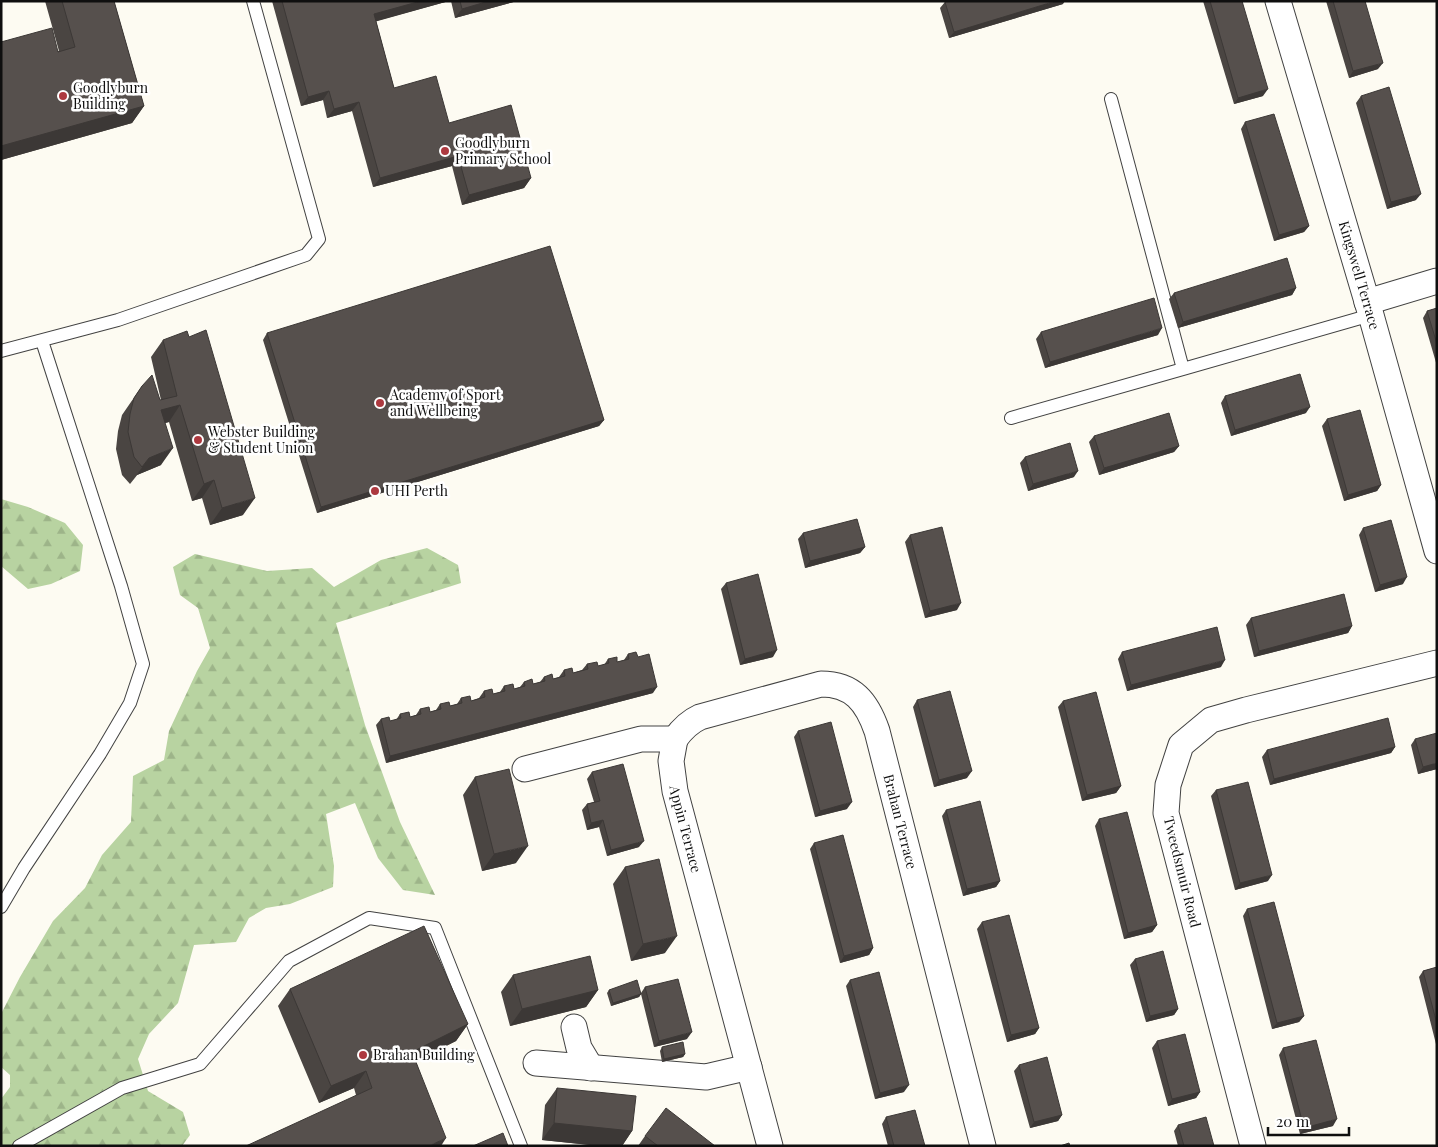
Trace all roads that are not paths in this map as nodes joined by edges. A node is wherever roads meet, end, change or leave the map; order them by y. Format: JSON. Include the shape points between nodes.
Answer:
{"nodes":[{"id":1,"x":253,"y":1,"type":"edge"},
{"id":2,"x":1278,"y":1,"type":"edge"},
{"id":3,"x":1111,"y":99,"type":"dead end"},
{"id":4,"x":1437,"y":280,"type":"edge"},
{"id":5,"x":1369,"y":309,"type":"junction"},
{"id":6,"x":42,"y":341,"type":"junction"},
{"id":7,"x":1,"y":351,"type":"edge"},
{"id":8,"x":1183,"y":369,"type":"junction"},
{"id":9,"x":1011,"y":418,"type":"dead end"},
{"id":10,"x":1437,"y":550,"type":"edge"},
{"id":11,"x":1437,"y":664,"type":"edge"},
{"id":12,"x":675,"y":739,"type":"junction"},
{"id":13,"x":525,"y":769,"type":"dead end"},
{"id":14,"x":1,"y":907,"type":"edge"},
{"id":15,"x":574,"y":1027,"type":"edge"},
{"id":16,"x":536,"y":1062,"type":"dead end"},
{"id":17,"x":749,"y":1067,"type":"junction"},
{"id":18,"x":591,"y":1068,"type":"junction"},
{"id":19,"x":19,"y":1146,"type":"edge"},
{"id":20,"x":521,"y":1146,"type":"edge"},
{"id":21,"x":770,"y":1146,"type":"edge"},
{"id":22,"x":983,"y":1146,"type":"edge"},
{"id":23,"x":1253,"y":1146,"type":"edge"}],
"edges":[{"from":1,"to":6,"type":"lane","via":[[319,239],[306,255],[118,320]]},
{"from":2,"to":5,"type":"street","name":"Kingswell Terrace"},
{"from":3,"to":8,"type":"lane"},
{"from":4,"to":5,"type":"street"},
{"from":5,"to":8,"type":"lane"},
{"from":5,"to":10,"type":"street","name":"Kingswell Terrace"},
{"from":6,"to":7,"type":"lane"},
{"from":6,"to":14,"type":"lane","via":[[121,586],[142,664],[130,703]]},
{"from":8,"to":9,"type":"lane"},
{"from":11,"to":23,"type":"street","name":"Tweedsmuir Road","via":[[1211,720],[1180,746],[1168,784],[1166,813]]},
{"from":12,"to":13,"type":"street","via":[[641,739]]},
{"from":12,"to":17,"type":"street","name":"Appin Terrace","via":[[671,761],[675,791]]},
{"from":12,"to":22,"type":"street","name":"Brahan Terrace","via":[[691,721],[700,717],[821,684],[835,684],[848,690],[866,707],[877,731]]},
{"from":15,"to":18,"type":"street","via":[[579,1048]]},
{"from":16,"to":18,"type":"street"},
{"from":17,"to":18,"type":"street","via":[[706,1077]]},
{"from":17,"to":21,"type":"street","name":"Appin Terrace"},
{"from":19,"to":20,"type":"lane","via":[[122,1088],[200,1064],[289,961],[368,918],[434,928]]}]}
